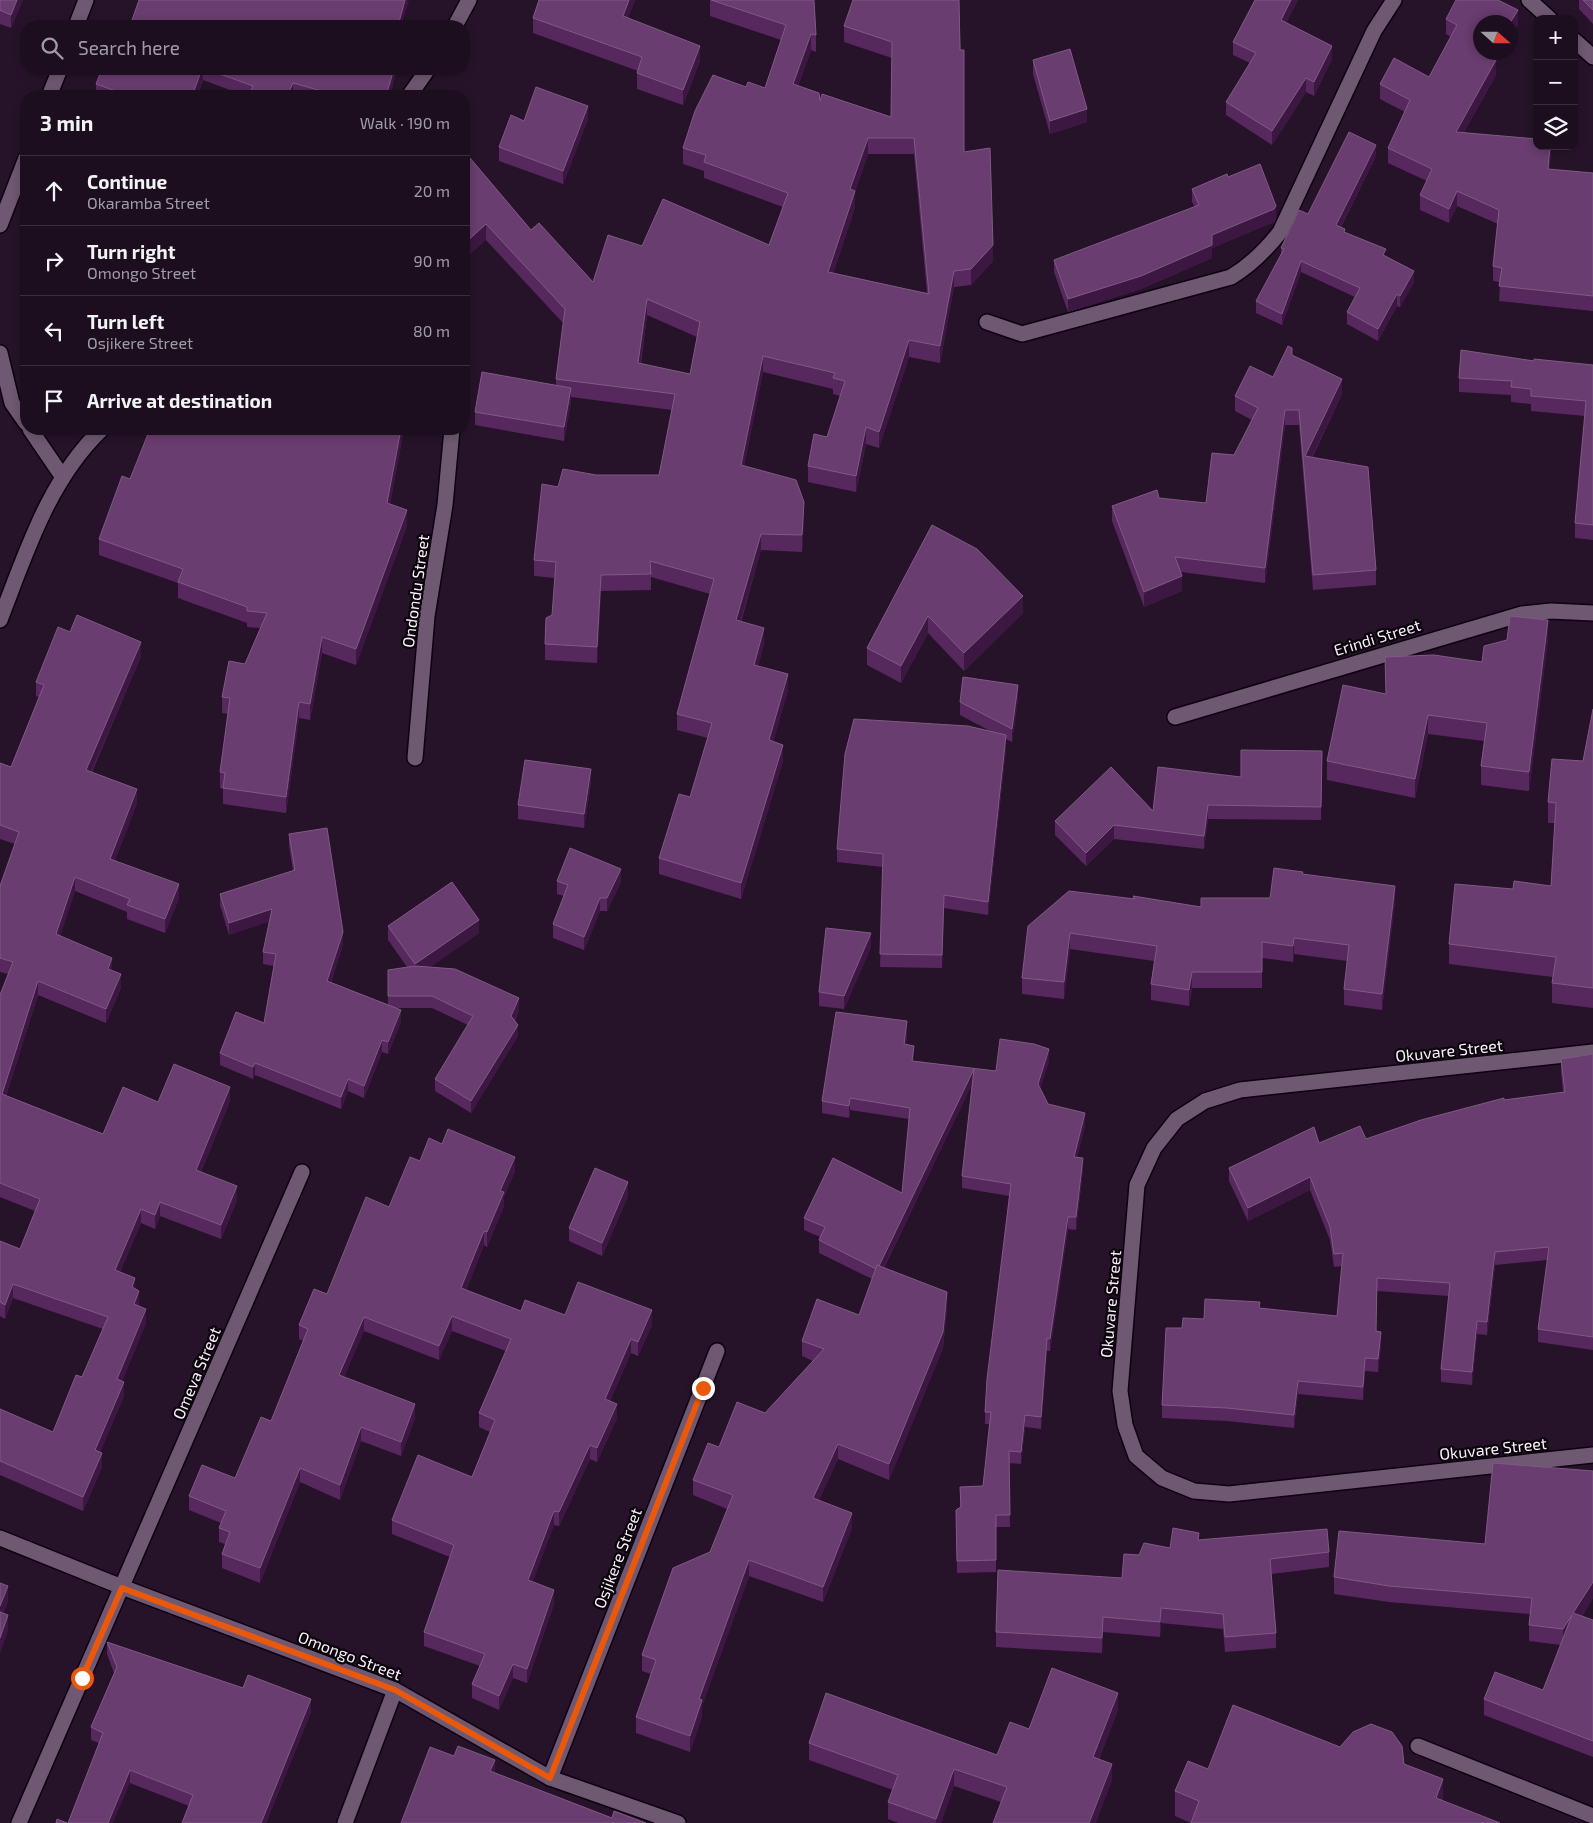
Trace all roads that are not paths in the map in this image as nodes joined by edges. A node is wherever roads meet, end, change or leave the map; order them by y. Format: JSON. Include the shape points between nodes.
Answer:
{"nodes":[{"id":1,"x":86,"y":0,"type":"edge"},
{"id":2,"x":469,"y":0,"type":"edge"},
{"id":3,"x":1394,"y":0,"type":"edge"},
{"id":4,"x":1529,"y":0,"type":"edge"},
{"id":5,"x":1546,"y":15,"type":"edge"},
{"id":6,"x":78,"y":20,"type":"edge"},
{"id":7,"x":458,"y":20,"type":"edge"},
{"id":8,"x":1578,"y":44,"type":"edge"},
{"id":9,"x":1593,"y":57,"type":"edge"},
{"id":10,"x":58,"y":75,"type":"edge"},
{"id":11,"x":424,"y":75,"type":"edge"},
{"id":12,"x":51,"y":90,"type":"edge"},
{"id":13,"x":413,"y":90,"type":"edge"},
{"id":14,"x":20,"y":173,"type":"edge"},
{"id":15,"x":0,"y":225,"type":"edge"},
{"id":16,"x":988,"y":322,"type":"dead end"},
{"id":17,"x":0,"y":353,"type":"edge"},
{"id":18,"x":20,"y":414,"type":"edge"},
{"id":19,"x":34,"y":435,"type":"edge"},
{"id":20,"x":97,"y":435,"type":"edge"},
{"id":21,"x":451,"y":435,"type":"edge"},
{"id":22,"x":62,"y":476,"type":"junction"},
{"id":23,"x":1593,"y":613,"type":"edge"},
{"id":24,"x":0,"y":620,"type":"edge"},
{"id":25,"x":1175,"y":717,"type":"dead end"},
{"id":26,"x":415,"y":758,"type":"dead end"},
{"id":27,"x":1593,"y":1052,"type":"edge"},
{"id":28,"x":302,"y":1172,"type":"dead end"},
{"id":29,"x":718,"y":1351,"type":"dead end"},
{"id":30,"x":1593,"y":1455,"type":"edge"},
{"id":31,"x":0,"y":1538,"type":"edge"},
{"id":32,"x":122,"y":1588,"type":"junction"},
{"id":33,"x":395,"y":1690,"type":"junction"},
{"id":34,"x":1418,"y":1746,"type":"dead end"},
{"id":35,"x":550,"y":1778,"type":"junction"},
{"id":36,"x":1593,"y":1816,"type":"edge"},
{"id":37,"x":19,"y":1823,"type":"edge"},
{"id":38,"x":345,"y":1823,"type":"edge"},
{"id":39,"x":678,"y":1823,"type":"edge"}],
"edges":[{"from":1,"to":6,"type":"street"},
{"from":2,"to":7,"type":"street"},
{"from":3,"to":16,"type":"street","via":[[1374,31],[1280,232],[1263,254],[1247,267],[1231,277],[1022,334]]},
{"from":4,"to":5,"type":"street"},
{"from":8,"to":9,"type":"street"},
{"from":10,"to":12,"type":"street"},
{"from":11,"to":13,"type":"street"},
{"from":14,"to":15,"type":"street"},
{"from":17,"to":18,"type":"street","via":[[12,403]]},
{"from":19,"to":22,"type":"street"},
{"from":20,"to":22,"type":"street"},
{"from":21,"to":26,"type":"street","name":"Ondondu Street","via":[[445,505],[427,616]]},
{"from":22,"to":24,"type":"street","via":[[26,553]]},
{"from":23,"to":25,"type":"street","name":"Erindi Street","via":[[1551,611],[1522,614]]},
{"from":27,"to":30,"type":"street","name":"Okuvare Street","via":[[1240,1090],[1204,1101],[1177,1119],[1154,1148],[1137,1185],[1120,1391],[1125,1425],[1136,1456],[1162,1478],[1194,1490],[1230,1494]]},
{"from":28,"to":32,"type":"street","name":"Omeva Street"},
{"from":29,"to":35,"type":"street","name":"Osjikere Street"},
{"from":31,"to":32,"type":"street","name":"Omongo Street"},
{"from":32,"to":33,"type":"street","name":"Omongo Street"},
{"from":32,"to":37,"type":"street","name":"Omeva Street"},
{"from":33,"to":35,"type":"street","name":"Omongo Street"},
{"from":33,"to":38,"type":"street"},
{"from":34,"to":36,"type":"street"},
{"from":35,"to":39,"type":"street","name":"Omongo Street"}]}
